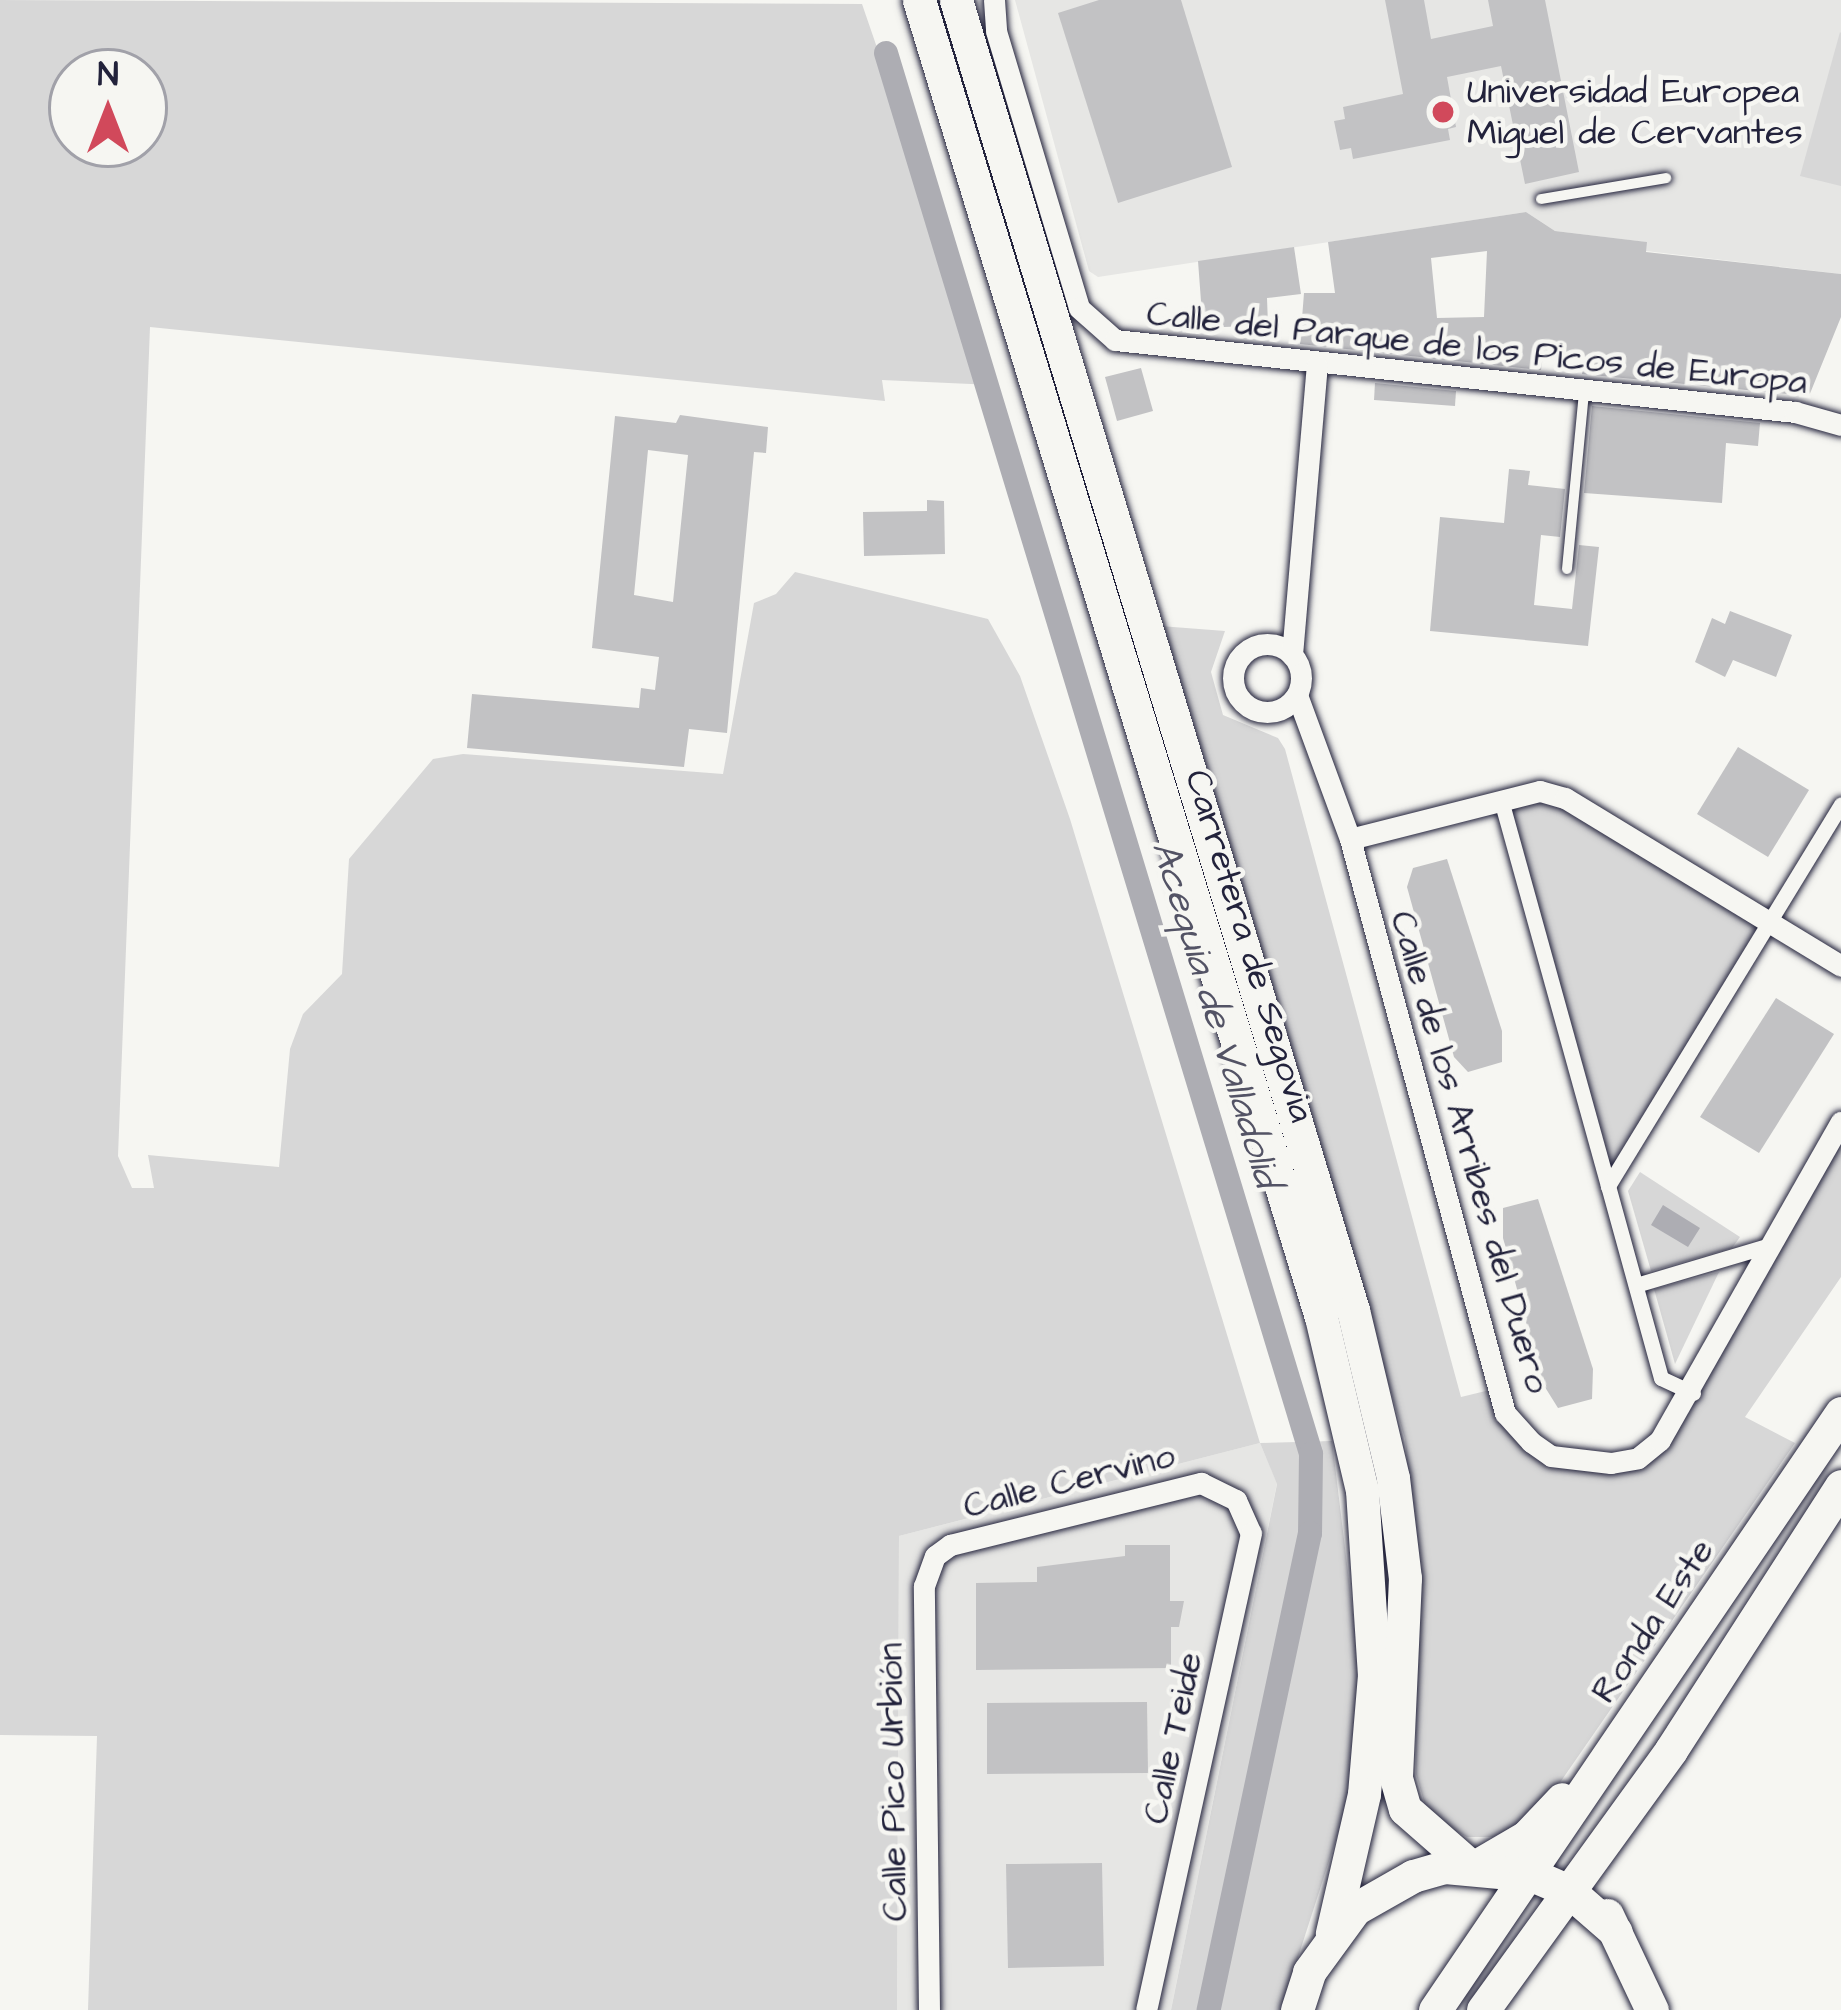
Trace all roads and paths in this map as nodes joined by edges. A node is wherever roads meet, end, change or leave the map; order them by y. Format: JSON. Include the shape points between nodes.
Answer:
{"nodes":[{"id":1,"x":896,"y":0,"type":"edge"},
{"id":2,"x":919,"y":0,"type":"edge"},
{"id":3,"x":994,"y":0,"type":"edge"},
{"id":4,"x":962,"y":11,"type":"edge"},
{"id":5,"x":940,"y":69,"type":"junction"},
{"id":6,"x":1666,"y":178,"type":"dead end"},
{"id":7,"x":1541,"y":199,"type":"dead end"},
{"id":8,"x":1317,"y":366,"type":"junction"},
{"id":9,"x":1584,"y":392,"type":"junction"},
{"id":10,"x":1841,"y":425,"type":"edge"},
{"id":11,"x":1567,"y":569,"type":"dead end"},
{"id":12,"x":1288,"y":644,"type":"junction"},
{"id":13,"x":1288,"y":702,"type":"junction"},
{"id":14,"x":1502,"y":800,"type":"junction"},
{"id":15,"x":1841,"y":804,"type":"edge"},
{"id":16,"x":1350,"y":839,"type":"junction"},
{"id":17,"x":1768,"y":923,"type":"junction"},
{"id":18,"x":1841,"y":966,"type":"edge"},
{"id":19,"x":1841,"y":1122,"type":"edge"},
{"id":20,"x":1608,"y":1186,"type":"junction"},
{"id":21,"x":1767,"y":1246,"type":"junction"},
{"id":22,"x":1636,"y":1285,"type":"junction"},
{"id":23,"x":1693,"y":1393,"type":"junction"},
{"id":24,"x":1841,"y":1413,"type":"edge"},
{"id":25,"x":1841,"y":1486,"type":"edge"},
{"id":26,"x":1221,"y":1488,"type":"joint"},
{"id":27,"x":935,"y":1556,"type":"joint"},
{"id":28,"x":1657,"y":1683,"type":"junction"},
{"id":29,"x":1620,"y":1820,"type":"junction"},
{"id":30,"x":1473,"y":1865,"type":"junction"},
{"id":31,"x":1532,"y":1874,"type":"junction"},
{"id":32,"x":1569,"y":1891,"type":"junction"},
{"id":33,"x":1616,"y":1932,"type":"junction"},
{"id":34,"x":1332,"y":1933,"type":"junction"},
{"id":35,"x":928,"y":2010,"type":"edge"},
{"id":36,"x":1146,"y":2010,"type":"edge"},
{"id":37,"x":1297,"y":2010,"type":"edge"},
{"id":38,"x":1435,"y":2010,"type":"edge"},
{"id":39,"x":1483,"y":2010,"type":"edge"},
{"id":40,"x":1652,"y":2010,"type":"edge"}],
"edges":[{"from":1,"to":5,"type":"main road"},
{"from":2,"to":5,"type":"main road","name":"Carretera de Segovia"},
{"from":3,"to":8,"type":"street","name":"Calle del Parque de los Picos de Europa","via":[[996,31],[1079,308],[1095,329],[1168,349]]},
{"from":4,"to":30,"type":"main road","name":"Carretera de Segovia","via":[[1353,1310],[1393,1478],[1405,1578],[1396,1778],[1405,1809]]},
{"from":5,"to":34,"type":"main road","name":"Carretera de Segovia","via":[[1308,1274],[1362,1490],[1374,1675],[1364,1794]]},
{"from":6,"to":7,"type":"lane"},
{"from":8,"to":9,"type":"street","name":"Calle del Parque de los Picos de Europa"},
{"from":8,"to":12,"type":"street"},
{"from":9,"to":10,"type":"street","name":"Calle del Parque de los Picos de Europa","via":[[1796,412]]},
{"from":9,"to":11,"type":"lane"},
{"from":12,"to":13,"type":"street","via":[[1301,674]]},
{"from":12,"to":13,"type":"street","via":[[1245,652],[1234,673],[1246,704]]},
{"from":13,"to":16,"type":"street","name":"Calle de los Arribes del Duero","via":[[1315,732]]},
{"from":14,"to":16,"type":"street"},
{"from":14,"to":17,"type":"street","via":[[1540,791],[1565,798]]},
{"from":14,"to":20,"type":"street"},
{"from":15,"to":17,"type":"street"},
{"from":16,"to":23,"type":"street","name":"Calle de los Arribes del Duero","via":[[1505,1413],[1552,1456],[1612,1463],[1638,1458],[1660,1440]]},
{"from":17,"to":18,"type":"street"},
{"from":17,"to":20,"type":"street"},
{"from":19,"to":21,"type":"street","name":"Calle de los Arribes del Duero"},
{"from":20,"to":22,"type":"street"},
{"from":21,"to":22,"type":"street"},
{"from":21,"to":23,"type":"street","name":"Calle de los Arribes del Duero"},
{"from":22,"to":23,"type":"street","via":[[1661,1378]]},
{"from":24,"to":28,"type":"main road","name":"Ronda Este"},
{"from":25,"to":29,"type":"main road"},
{"from":26,"to":27,"type":"street","name":"Calle Cervino","via":[[1177,1485],[950,1545]]},
{"from":26,"to":36,"type":"street","name":"Calle Teide","via":[[1251,1533]]},
{"from":27,"to":35,"type":"street","name":"Calle Pico Urbión","via":[[924,1586]]},
{"from":28,"to":30,"type":"main road","via":[[1632,1699],[1546,1818]]},
{"from":28,"to":31,"type":"main road","name":"Ronda Este"},
{"from":29,"to":32,"type":"main road"},
{"from":29,"to":33,"type":"main road","via":[[1602,1883]]},
{"from":30,"to":31,"type":"main road"},
{"from":30,"to":34,"type":"main road","via":[[1383,1890]]},
{"from":31,"to":32,"type":"main road"},
{"from":31,"to":38,"type":"main road","name":"Ronda Este"},
{"from":32,"to":33,"type":"main road"},
{"from":32,"to":39,"type":"main road"},
{"from":33,"to":40,"type":"main road"},
{"from":34,"to":37,"type":"main road"}]}
